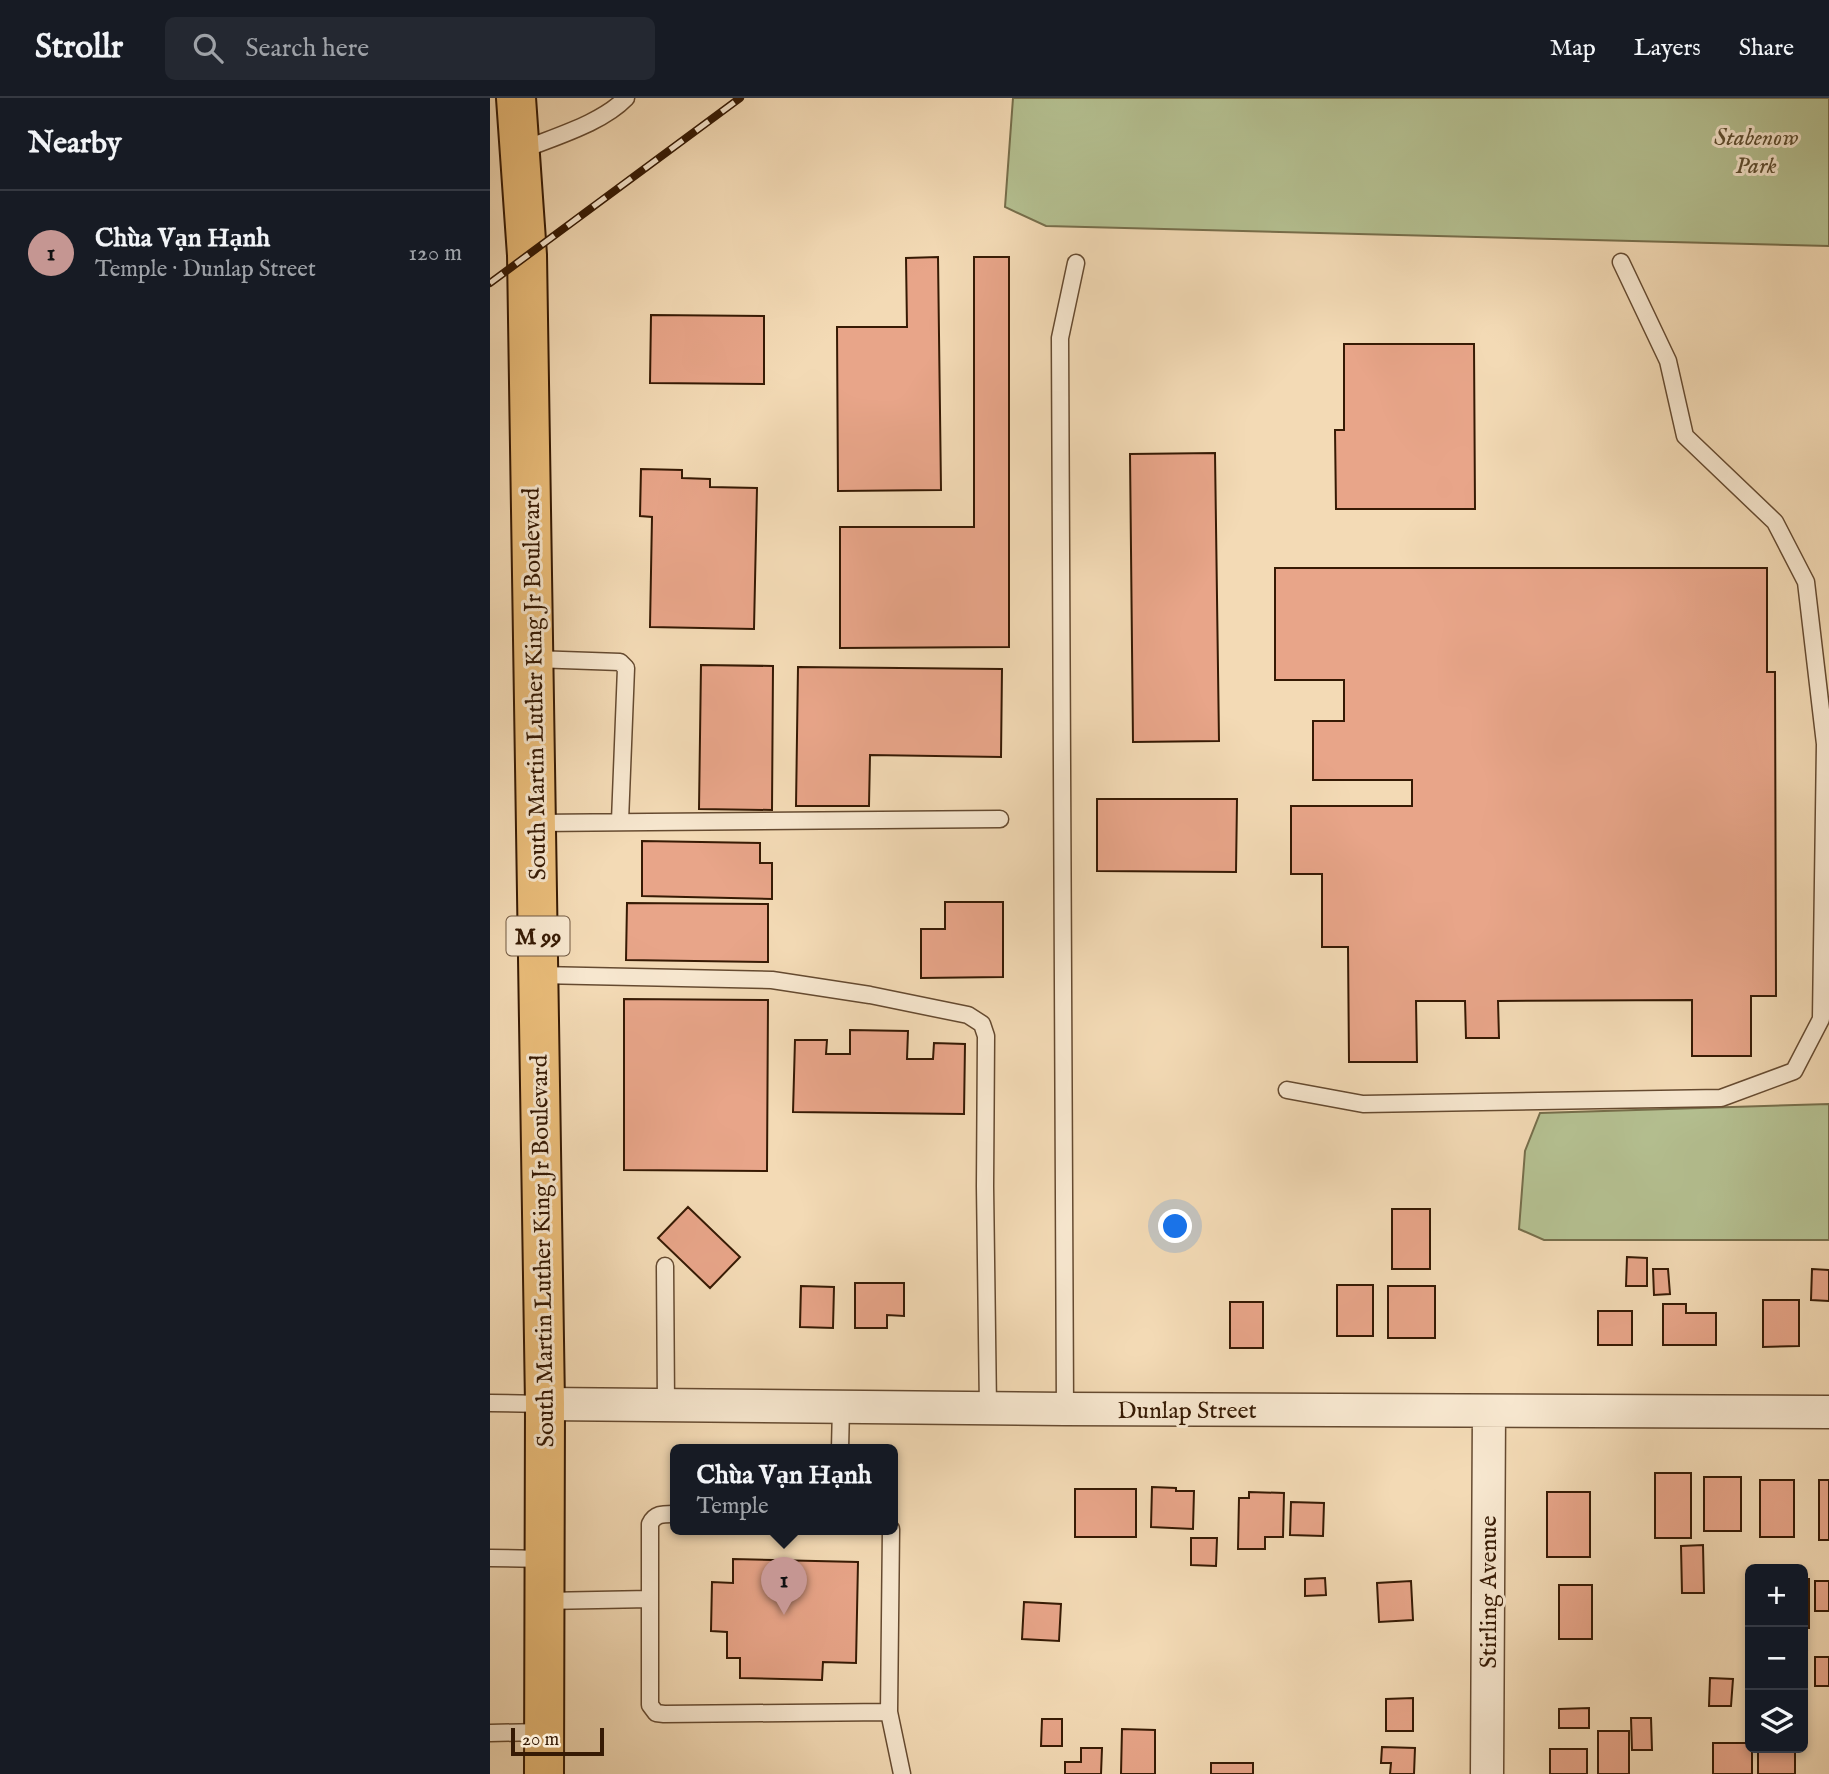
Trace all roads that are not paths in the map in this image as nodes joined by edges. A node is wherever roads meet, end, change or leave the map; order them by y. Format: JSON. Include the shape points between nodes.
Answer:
{"nodes":[{"id":1,"x":516,"y":98,"type":"edge"},
{"id":2,"x":626,"y":98,"type":"edge"},
{"id":3,"x":520,"y":151,"type":"junction"},
{"id":4,"x":1621,"y":262,"type":"dead end"},
{"id":5,"x":1076,"y":264,"type":"dead end"},
{"id":6,"x":534,"y":659,"type":"junction"},
{"id":7,"x":1000,"y":819,"type":"dead end"},
{"id":8,"x":620,"y":821,"type":"junction"},
{"id":9,"x":536,"y":822,"type":"junction"},
{"id":10,"x":538,"y":975,"type":"junction"},
{"id":11,"x":1287,"y":1090,"type":"dead end"},
{"id":12,"x":665,"y":1266,"type":"dead end"},
{"id":13,"x":490,"y":1404,"type":"edge"},
{"id":14,"x":545,"y":1404,"type":"junction"},
{"id":15,"x":666,"y":1405,"type":"junction"},
{"id":16,"x":841,"y":1407,"type":"junction"},
{"id":17,"x":988,"y":1408,"type":"junction"},
{"id":18,"x":1065,"y":1409,"type":"junction"},
{"id":19,"x":1489,"y":1410,"type":"junction"},
{"id":20,"x":1829,"y":1412,"type":"edge"},
{"id":21,"x":840,"y":1444,"type":"edge"},
{"id":22,"x":670,"y":1514,"type":"edge"},
{"id":23,"x":891,"y":1535,"type":"edge"},
{"id":24,"x":490,"y":1558,"type":"edge"},
{"id":25,"x":544,"y":1559,"type":"junction"},
{"id":26,"x":650,"y":1599,"type":"junction"},
{"id":27,"x":544,"y":1601,"type":"junction"},
{"id":28,"x":889,"y":1712,"type":"junction"},
{"id":29,"x":543,"y":1732,"type":"junction"},
{"id":30,"x":490,"y":1733,"type":"edge"},
{"id":31,"x":544,"y":1774,"type":"edge"},
{"id":32,"x":902,"y":1774,"type":"edge"},
{"id":33,"x":1487,"y":1774,"type":"edge"}],
"edges":[{"from":1,"to":3,"type":"main road","name":"South Martin Luther King Jr Boulevard","number":"M 99"},
{"from":2,"to":3,"type":"lane","via":[[591,122]]},
{"from":3,"to":6,"type":"main road","name":"South Martin Luther King Jr Boulevard","number":"M 99","via":[[527,255]]},
{"from":4,"to":11,"type":"lane","via":[[1668,361],[1685,436],[1775,522],[1806,582],[1825,744],[1821,1018],[1794,1071],[1721,1098],[1363,1104]]},
{"from":5,"to":18,"type":"lane","via":[[1060,338]]},
{"from":6,"to":8,"type":"lane","via":[[620,662],[626,668]]},
{"from":6,"to":9,"type":"main road","name":"South Martin Luther King Jr Boulevard","number":"M 99"},
{"from":7,"to":8,"type":"lane"},
{"from":8,"to":9,"type":"lane"},
{"from":9,"to":10,"type":"main road","name":"South Martin Luther King Jr Boulevard","number":"M 99"},
{"from":10,"to":14,"type":"main road","name":"South Martin Luther King Jr Boulevard","number":"M 99"},
{"from":10,"to":17,"type":"lane","via":[[772,980],[968,1015],[982,1024],[986,1036]]},
{"from":12,"to":15,"type":"lane"},
{"from":13,"to":14,"type":"lane"},
{"from":14,"to":15,"type":"street","name":"Dunlap Street"},
{"from":14,"to":25,"type":"main road","name":"South Martin Luther King Jr Boulevard","number":"M 99"},
{"from":15,"to":16,"type":"street","name":"Dunlap Street"},
{"from":16,"to":17,"type":"street","name":"Dunlap Street"},
{"from":16,"to":21,"type":"lane"},
{"from":17,"to":18,"type":"street","name":"Dunlap Street"},
{"from":18,"to":19,"type":"street","name":"Dunlap Street"},
{"from":19,"to":20,"type":"street","name":"Dunlap Street"},
{"from":19,"to":33,"type":"street","name":"Stirling Avenue"},
{"from":22,"to":26,"type":"lane","via":[[653,1517],[650,1524]]},
{"from":23,"to":28,"type":"lane"},
{"from":24,"to":25,"type":"lane"},
{"from":25,"to":27,"type":"main road","name":"South Martin Luther King Jr Boulevard","number":"M 99"},
{"from":26,"to":27,"type":"lane"},
{"from":26,"to":28,"type":"lane","via":[[650,1705],[656,1713]]},
{"from":27,"to":29,"type":"main road","name":"South Martin Luther King Jr Boulevard","number":"M 99"},
{"from":28,"to":32,"type":"lane"},
{"from":29,"to":30,"type":"lane"},
{"from":29,"to":31,"type":"main road","name":"South Martin Luther King Jr Boulevard","number":"M 99"}]}
